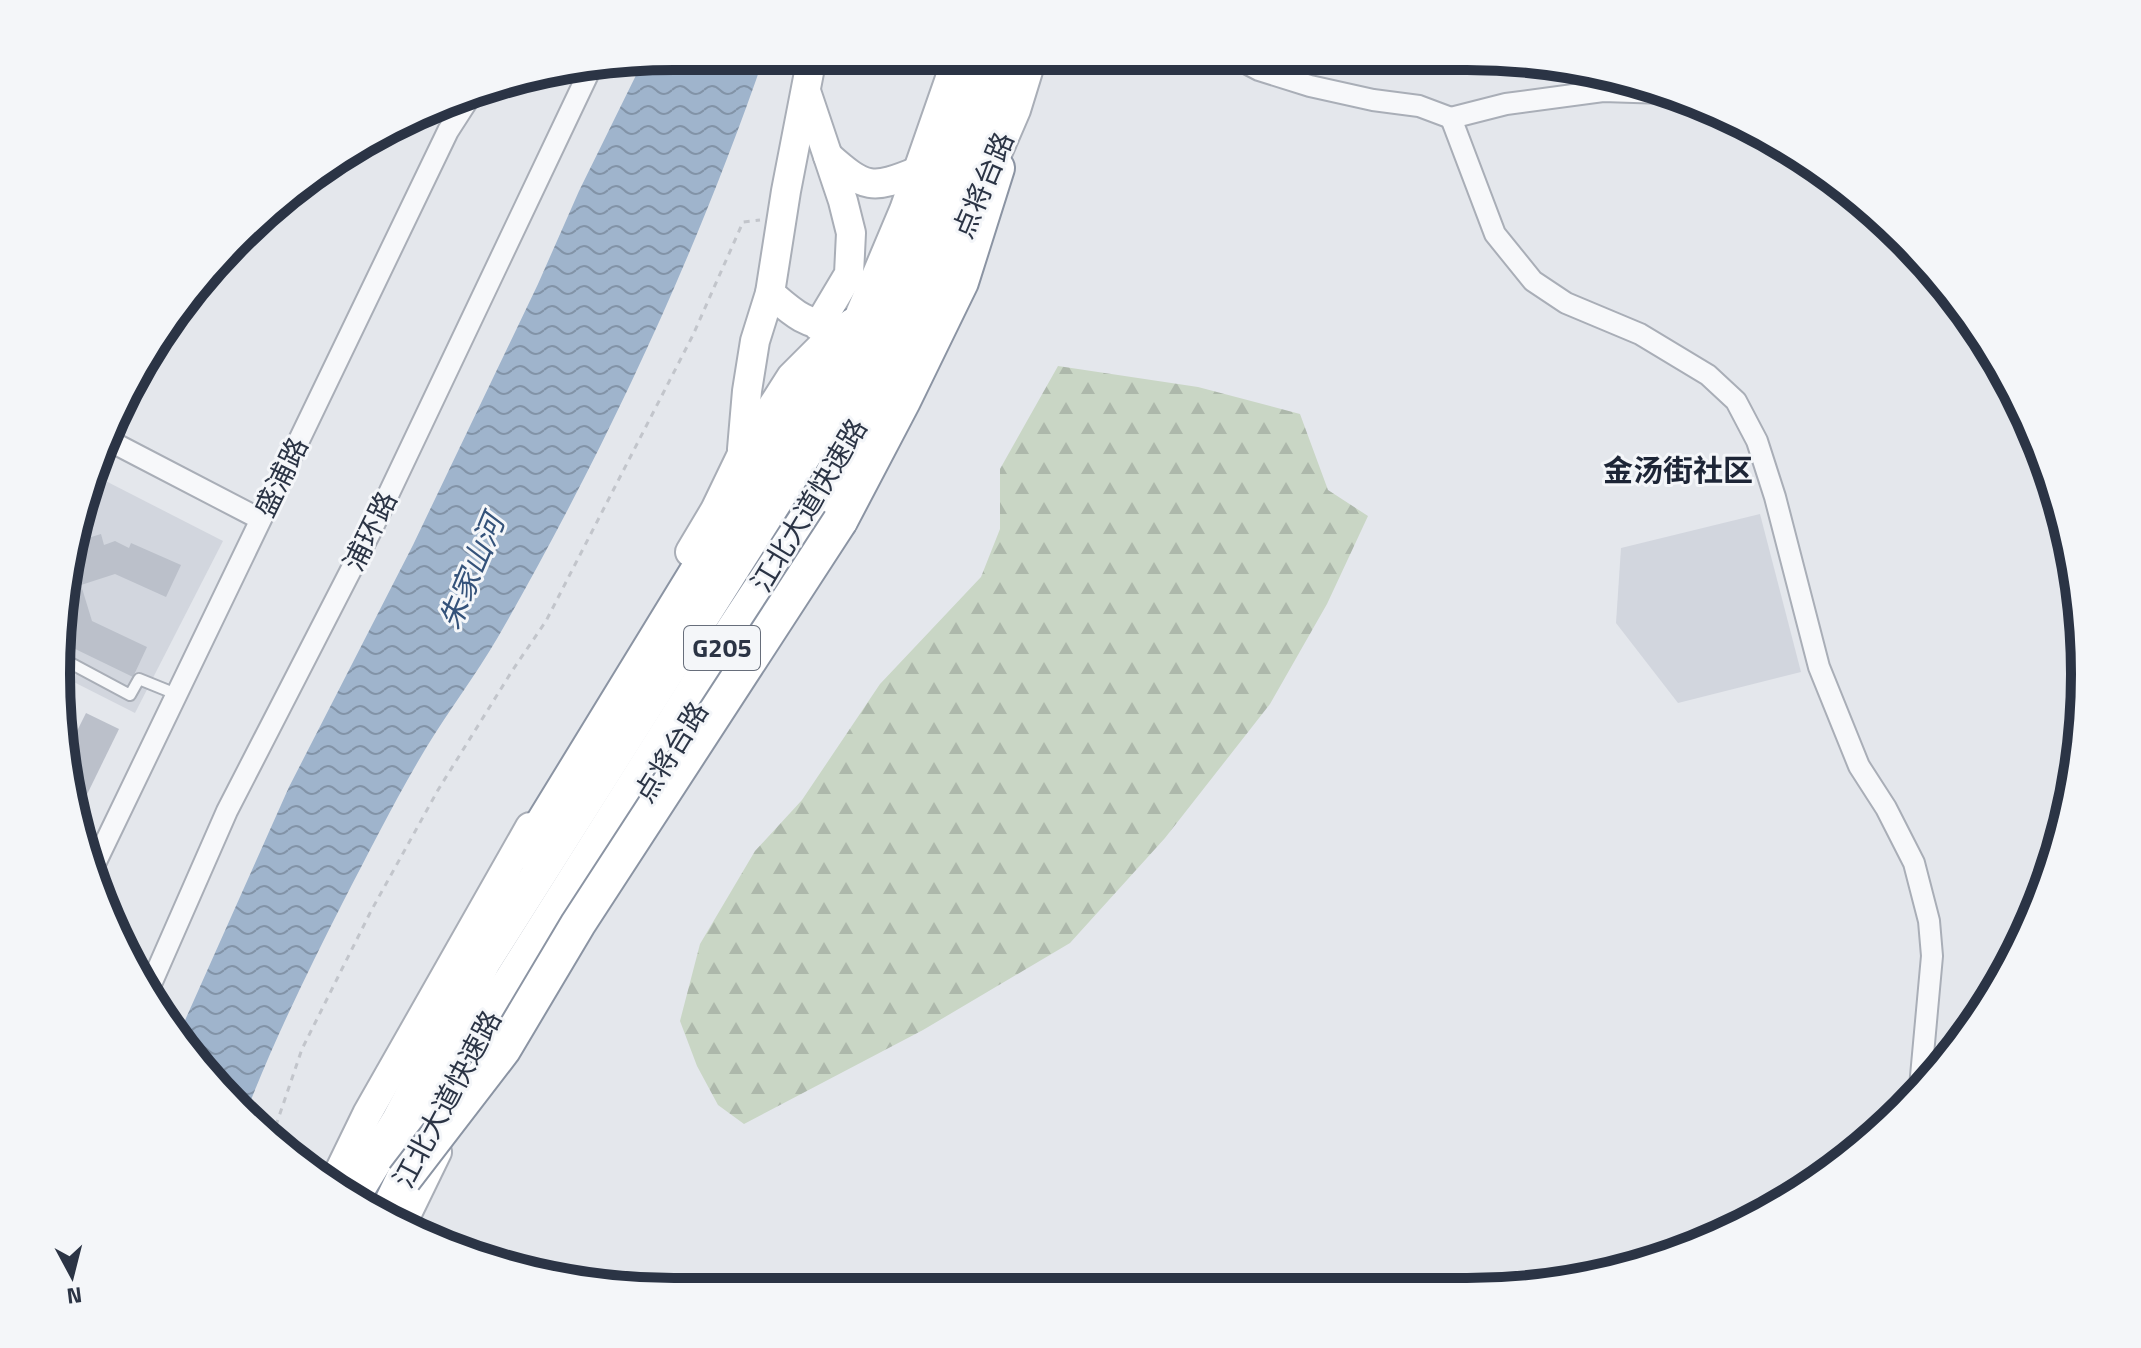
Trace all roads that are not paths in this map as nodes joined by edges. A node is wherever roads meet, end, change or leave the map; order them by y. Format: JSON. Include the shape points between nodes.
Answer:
{"nodes":[{"id":1,"x":809,"y":70,"type":"edge"},
{"id":2,"x":953,"y":70,"type":"edge"},
{"id":3,"x":975,"y":70,"type":"edge"},
{"id":4,"x":1006,"y":70,"type":"edge"},
{"id":5,"x":1028,"y":70,"type":"edge"},
{"id":6,"x":1259,"y":70,"type":"edge"},
{"id":7,"x":587,"y":76,"type":"edge"},
{"id":8,"x":805,"y":86,"type":"junction"},
{"id":9,"x":1626,"y":92,"type":"edge"},
{"id":10,"x":462,"y":109,"type":"edge"},
{"id":11,"x":1016,"y":110,"type":"junction"},
{"id":12,"x":1451,"y":118,"type":"junction"},
{"id":13,"x":827,"y":156,"type":"junction"},
{"id":14,"x":918,"y":171,"type":"junction"},
{"id":15,"x":770,"y":293,"type":"junction"},
{"id":16,"x":858,"y":319,"type":"junction"},
{"id":17,"x":818,"y":326,"type":"junction"},
{"id":18,"x":116,"y":444,"type":"edge"},
{"id":19,"x":742,"y":454,"type":"junction"},
{"id":20,"x":260,"y":519,"type":"junction"},
{"id":21,"x":70,"y":663,"type":"edge"},
{"id":22,"x":176,"y":694,"type":"junction"},
{"id":23,"x":99,"y":856,"type":"edge"},
{"id":24,"x":153,"y":979,"type":"edge"},
{"id":25,"x":1921,"y":1071,"type":"edge"},
{"id":26,"x":337,"y":1175,"type":"edge"},
{"id":27,"x":404,"y":1179,"type":"junction"},
{"id":28,"x":353,"y":1185,"type":"edge"},
{"id":29,"x":355,"y":1187,"type":"edge"},
{"id":30,"x":390,"y":1207,"type":"edge"},
{"id":31,"x":406,"y":1216,"type":"edge"}],
"edges":[{"from":1,"to":8,"type":"main road"},
{"from":2,"to":14,"type":"main road"},
{"from":3,"to":29,"type":"highway","name":"江北大道快速路","number":"G205","via":[[943,172],[857,358],[814,437],[483,962],[399,1121]]},
{"from":4,"to":27,"type":"highway","name":"江北大道快速路","number":"G205","bridge":true,"via":[[966,192],[929,280],[820,498],[457,1067]]},
{"from":5,"to":11,"type":"main road","name":"点将台路"},
{"from":6,"to":12,"type":"street"},
{"from":7,"to":24,"type":"street","name":"浦环路","via":[[371,531],[227,811]]},
{"from":8,"to":13,"type":"main road"},
{"from":8,"to":15,"type":"main road"},
{"from":9,"to":12,"type":"street","via":[[1506,104]]},
{"from":10,"to":20,"type":"street","name":"盛浦路"},
{"from":11,"to":27,"type":"highway","bridge":true,"via":[[961,282],[840,521],[578,924],[503,1050]]},
{"from":11,"to":31,"type":"main road","name":"点将台路","via":[[941,284],[839,488],[502,1019]]},
{"from":12,"to":25,"type":"street","via":[[1495,234],[1533,281],[1708,375],[1736,401],[1757,441],[1819,667],[1859,766],[1914,863],[1932,956]]},
{"from":13,"to":14,"type":"main road","via":[[849,175],[872,185]]},
{"from":13,"to":17,"type":"main road","via":[[851,247],[849,274]]},
{"from":14,"to":16,"type":"main road"},
{"from":15,"to":17,"type":"main road"},
{"from":15,"to":19,"type":"main road","via":[[755,341]]},
{"from":16,"to":17,"type":"main road"},
{"from":16,"to":19,"type":"main road","via":[[791,377]]},
{"from":16,"to":28,"type":"highway","via":[[815,379],[553,805],[441,998],[379,1119]]},
{"from":18,"to":20,"type":"street"},
{"from":19,"to":26,"type":"main road","via":[[715,510],[483,907]]},
{"from":20,"to":22,"type":"street","name":"盛浦路"},
{"from":21,"to":22,"type":"lane","via":[[130,695],[139,679]]},
{"from":22,"to":23,"type":"street","name":"盛浦路"},
{"from":27,"to":30,"type":"highway","name":"江北大道快速路","number":"G205"}]}
